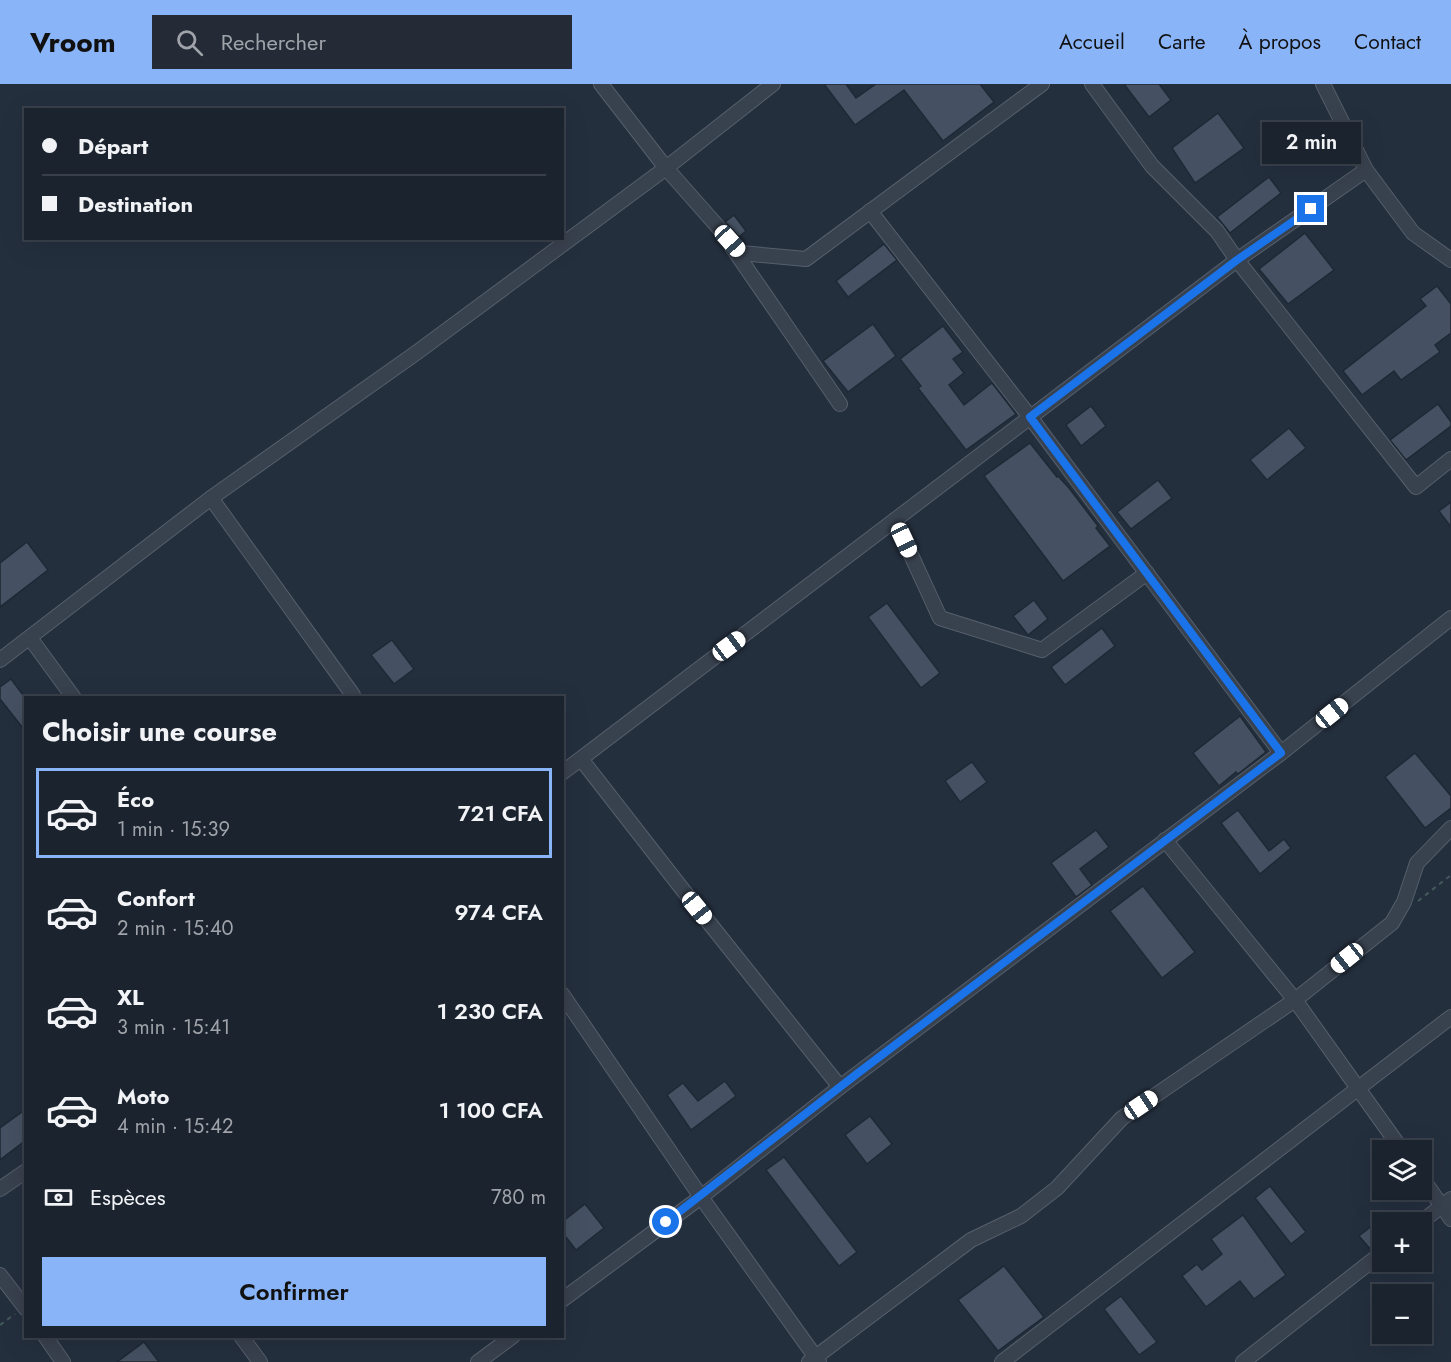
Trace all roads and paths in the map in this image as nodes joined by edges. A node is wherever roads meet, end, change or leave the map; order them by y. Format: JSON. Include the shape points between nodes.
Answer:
{"nodes":[{"id":1,"x":601,"y":84,"type":"edge"},
{"id":2,"x":773,"y":84,"type":"edge"},
{"id":3,"x":1042,"y":84,"type":"edge"},
{"id":4,"x":1092,"y":84,"type":"edge"},
{"id":5,"x":1323,"y":84,"type":"edge"},
{"id":6,"x":666,"y":168,"type":"junction"},
{"id":7,"x":1366,"y":170,"type":"junction"},
{"id":8,"x":870,"y":211,"type":"junction"},
{"id":9,"x":718,"y":228,"type":"junction"},
{"id":10,"x":1237,"y":260,"type":"junction"},
{"id":11,"x":1451,"y":260,"type":"edge"},
{"id":12,"x":840,"y":404,"type":"dead end"},
{"id":13,"x":1030,"y":417,"type":"junction"},
{"id":14,"x":1451,"y":459,"type":"edge"},
{"id":15,"x":212,"y":498,"type":"junction"},
{"id":16,"x":895,"y":520,"type":"junction"},
{"id":17,"x":1147,"y":573,"type":"junction"},
{"id":18,"x":1451,"y":618,"type":"edge"},
{"id":19,"x":30,"y":638,"type":"junction"},
{"id":20,"x":0,"y":660,"type":"edge"},
{"id":21,"x":353,"y":695,"type":"dead end"},
{"id":22,"x":73,"y":696,"type":"edge"},
{"id":23,"x":1281,"y":753,"type":"junction"},
{"id":24,"x":581,"y":759,"type":"junction"},
{"id":25,"x":564,"y":772,"type":"edge"},
{"id":26,"x":1451,"y":828,"type":"edge"},
{"id":27,"x":1165,"y":840,"type":"junction"},
{"id":28,"x":1451,"y":875,"type":"edge"},
{"id":29,"x":1417,"y":902,"type":"dead end"},
{"id":30,"x":564,"y":997,"type":"edge"},
{"id":31,"x":1295,"y":1000,"type":"junction"},
{"id":32,"x":1451,"y":1017,"type":"edge"},
{"id":33,"x":840,"y":1087,"type":"junction"},
{"id":34,"x":1357,"y":1087,"type":"junction"},
{"id":35,"x":1395,"y":1140,"type":"edge"},
{"id":36,"x":24,"y":1172,"type":"edge"},
{"id":37,"x":1432,"y":1188,"type":"edge"},
{"id":38,"x":0,"y":1189,"type":"edge"},
{"id":39,"x":701,"y":1197,"type":"junction"},
{"id":40,"x":1446,"y":1203,"type":"edge"},
{"id":41,"x":1432,"y":1214,"type":"edge"},
{"id":42,"x":1451,"y":1219,"type":"edge"},
{"id":43,"x":1372,"y":1261,"type":"edge"},
{"id":44,"x":0,"y":1275,"type":"edge"},
{"id":45,"x":564,"y":1299,"type":"edge"},
{"id":46,"x":24,"y":1307,"type":"edge"},
{"id":47,"x":24,"y":1309,"type":"edge"},
{"id":48,"x":0,"y":1325,"type":"edge"},
{"id":49,"x":46,"y":1338,"type":"edge"},
{"id":50,"x":245,"y":1338,"type":"edge"},
{"id":51,"x":510,"y":1338,"type":"edge"},
{"id":52,"x":815,"y":1360,"type":"edge"},
{"id":53,"x":63,"y":1362,"type":"edge"},
{"id":54,"x":260,"y":1362,"type":"edge"},
{"id":55,"x":478,"y":1362,"type":"edge"},
{"id":56,"x":1002,"y":1362,"type":"edge"},
{"id":57,"x":1243,"y":1362,"type":"edge"}],
"edges":[{"from":1,"to":6,"type":"street"},
{"from":2,"to":6,"type":"street"},
{"from":3,"to":8,"type":"street"},
{"from":4,"to":10,"type":"street","via":[[1152,166],[1217,231]]},
{"from":5,"to":7,"type":"street"},
{"from":6,"to":9,"type":"street"},
{"from":6,"to":15,"type":"street"},
{"from":7,"to":10,"type":"street"},
{"from":7,"to":11,"type":"street","via":[[1413,233]]},
{"from":8,"to":9,"type":"street","via":[[806,259],[741,253]]},
{"from":8,"to":13,"type":"street"},
{"from":9,"to":12,"type":"street"},
{"from":10,"to":13,"type":"street"},
{"from":10,"to":14,"type":"street","via":[[1416,487]]},
{"from":13,"to":16,"type":"street"},
{"from":13,"to":17,"type":"street"},
{"from":15,"to":19,"type":"street"},
{"from":15,"to":21,"type":"street"},
{"from":16,"to":17,"type":"street","via":[[940,618],[1042,650]]},
{"from":16,"to":24,"type":"street"},
{"from":17,"to":23,"type":"street"},
{"from":18,"to":23,"type":"street"},
{"from":19,"to":20,"type":"street"},
{"from":19,"to":22,"type":"street"},
{"from":23,"to":27,"type":"street"},
{"from":24,"to":25,"type":"street"},
{"from":24,"to":33,"type":"street"},
{"from":26,"to":31,"type":"street","via":[[1417,863],[1392,923]]},
{"from":27,"to":31,"type":"street"},
{"from":27,"to":33,"type":"street"},
{"from":28,"to":29,"type":"path"},
{"from":30,"to":39,"type":"street"},
{"from":31,"to":34,"type":"street"},
{"from":31,"to":52,"type":"street","via":[[1122,1118],[1057,1188],[1020,1216],[971,1240]]},
{"from":32,"to":34,"type":"street"},
{"from":33,"to":39,"type":"street"},
{"from":34,"to":35,"type":"street"},
{"from":34,"to":56,"type":"street"},
{"from":36,"to":38,"type":"street"},
{"from":37,"to":40,"type":"street"},
{"from":39,"to":45,"type":"street"},
{"from":39,"to":52,"type":"street"},
{"from":40,"to":41,"type":"street"},
{"from":40,"to":42,"type":"street"},
{"from":43,"to":57,"type":"street"},
{"from":44,"to":46,"type":"street"},
{"from":47,"to":48,"type":"path"},
{"from":49,"to":53,"type":"street"},
{"from":50,"to":54,"type":"street"},
{"from":51,"to":55,"type":"street"}]}
